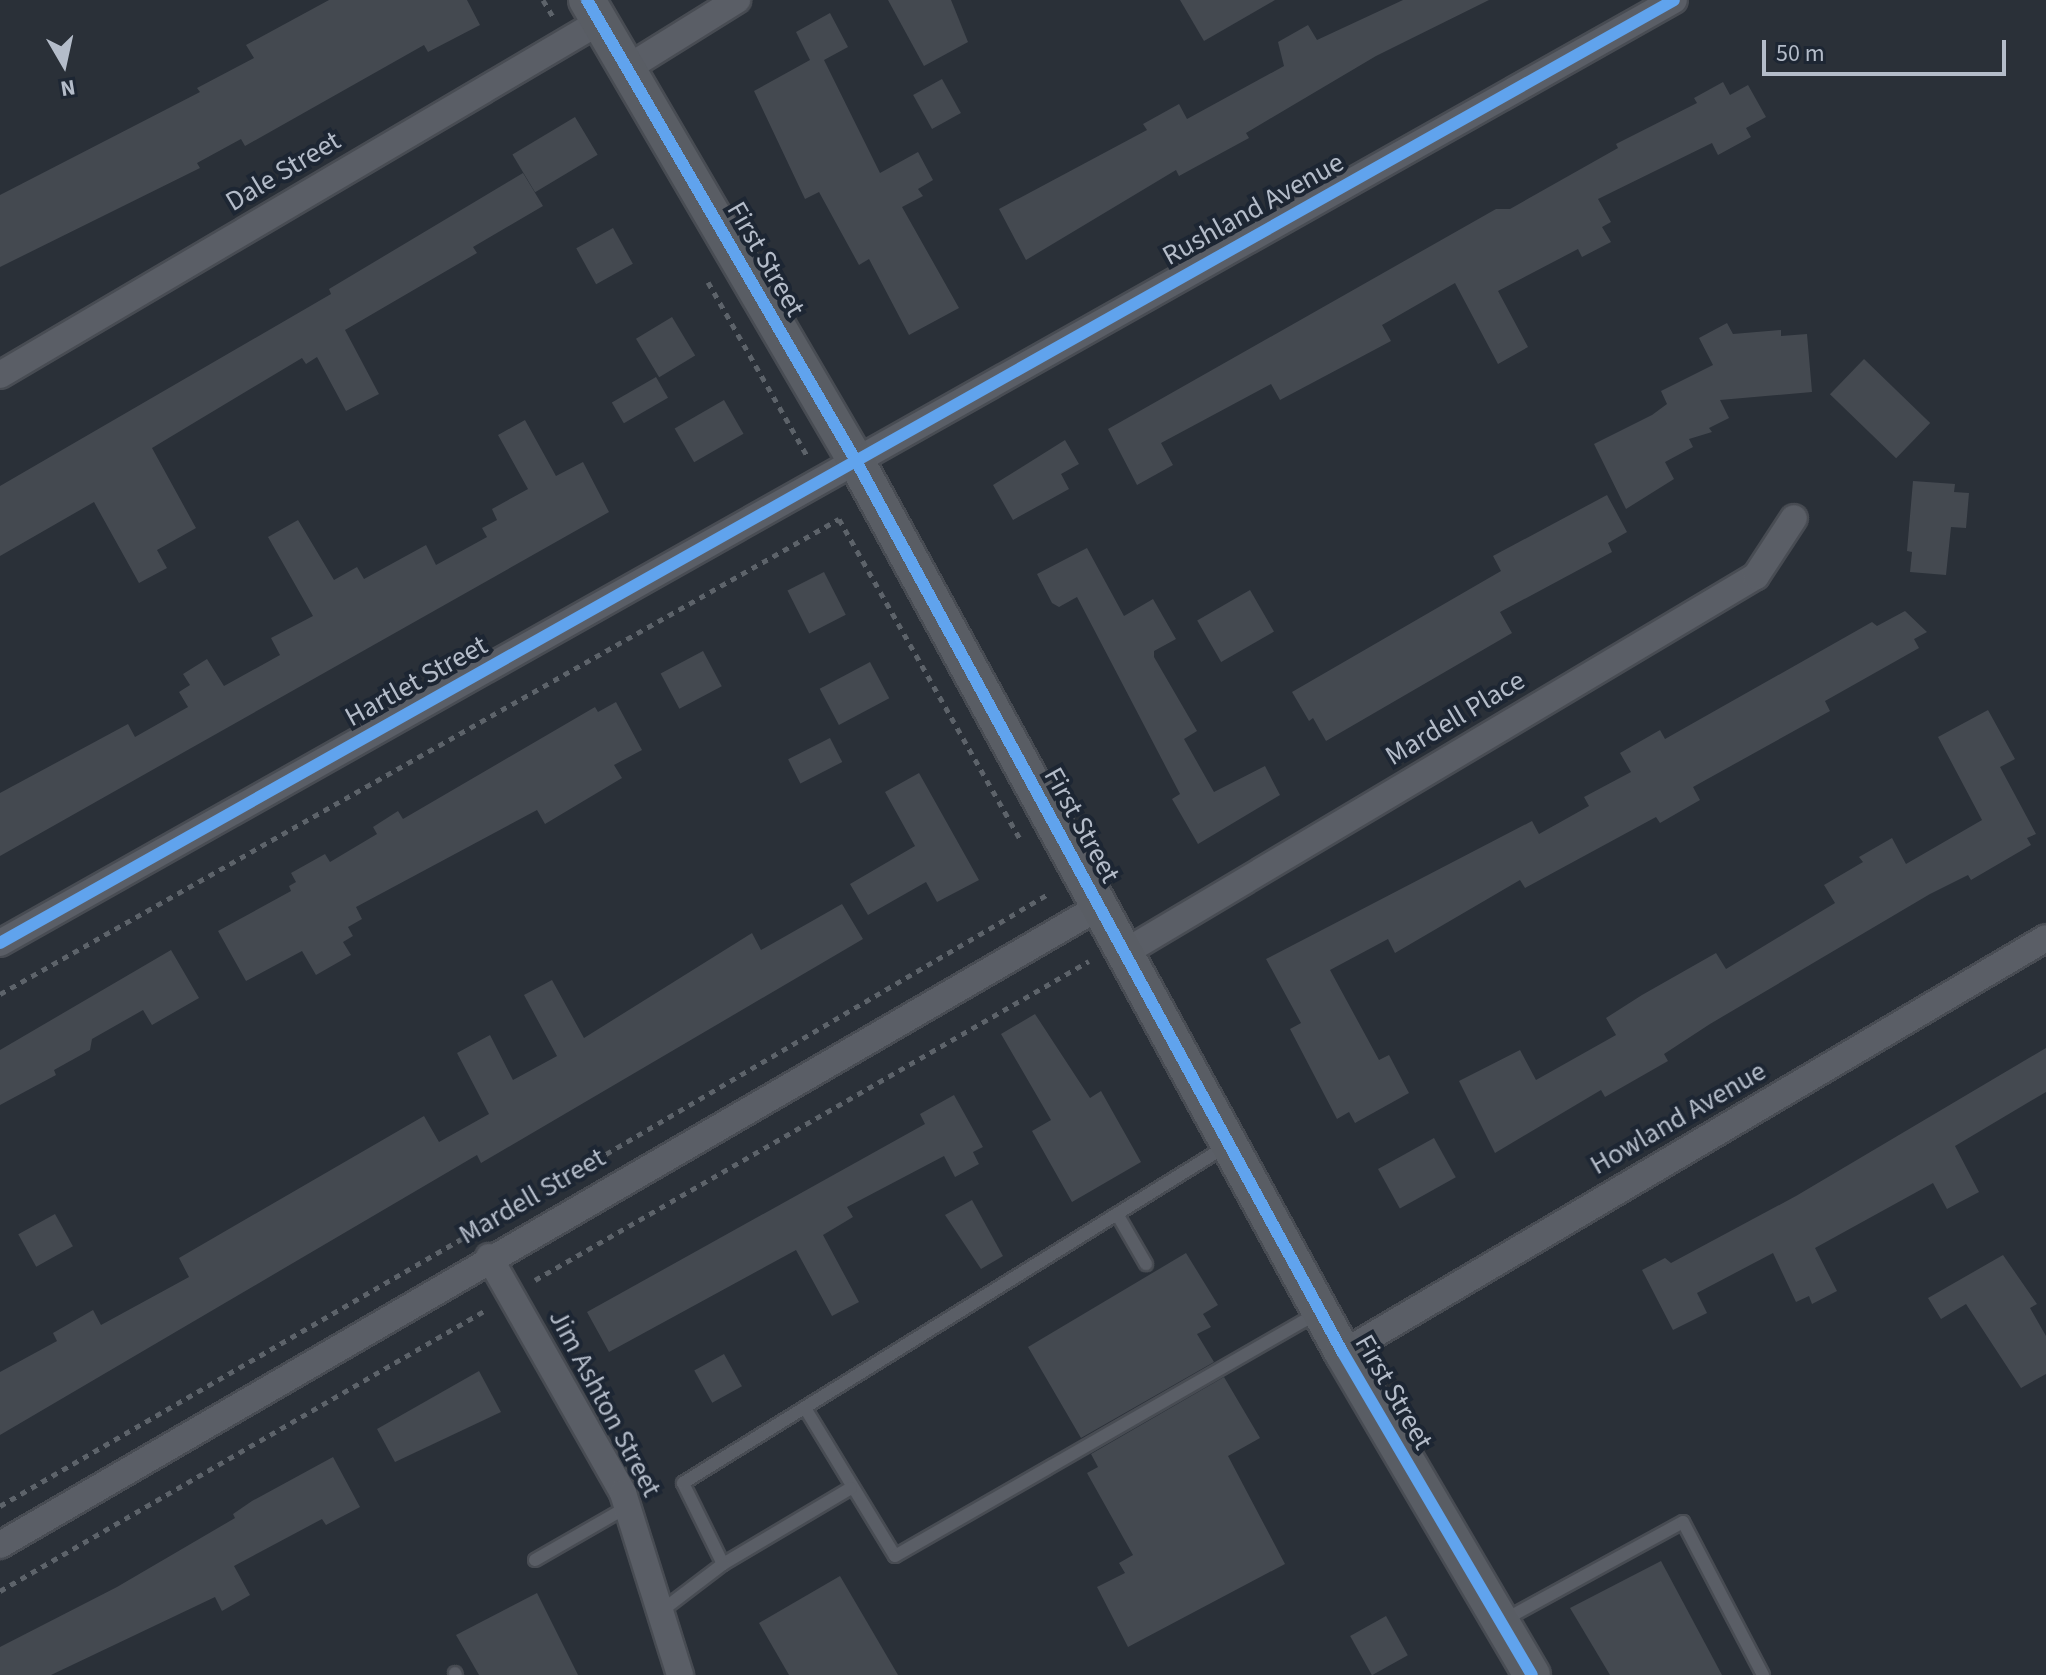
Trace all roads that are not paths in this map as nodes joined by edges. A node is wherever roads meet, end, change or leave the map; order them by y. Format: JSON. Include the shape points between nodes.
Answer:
{"nodes":[{"id":1,"x":737,"y":0,"type":"edge"},
{"id":2,"x":1674,"y":0,"type":"edge"},
{"id":3,"x":593,"y":11,"type":"edge"},
{"id":4,"x":626,"y":69,"type":"junction"},
{"id":5,"x":0,"y":375,"type":"edge"},
{"id":6,"x":856,"y":461,"type":"junction"},
{"id":7,"x":1794,"y":518,"type":"dead end"},
{"id":8,"x":1099,"y":907,"type":"junction"},
{"id":9,"x":2046,"y":938,"type":"edge"},
{"id":10,"x":0,"y":943,"type":"edge"},
{"id":11,"x":1127,"y":951,"type":"junction"},
{"id":12,"x":1231,"y":1144,"type":"junction"},
{"id":13,"x":1117,"y":1214,"type":"junction"},
{"id":14,"x":489,"y":1257,"type":"junction"},
{"id":15,"x":1146,"y":1264,"type":"dead end"},
{"id":16,"x":1320,"y":1311,"type":"junction"},
{"id":17,"x":1343,"y":1353,"type":"junction"},
{"id":18,"x":805,"y":1408,"type":"junction"},
{"id":19,"x":851,"y":1488,"type":"junction"},
{"id":20,"x":627,"y":1507,"type":"junction"},
{"id":21,"x":0,"y":1545,"type":"edge"},
{"id":22,"x":535,"y":1560,"type":"dead end"},
{"id":23,"x":723,"y":1564,"type":"junction"},
{"id":24,"x":660,"y":1612,"type":"junction"},
{"id":25,"x":1501,"y":1621,"type":"junction"},
{"id":26,"x":680,"y":1675,"type":"edge"},
{"id":27,"x":1532,"y":1675,"type":"edge"},
{"id":28,"x":1763,"y":1675,"type":"edge"}],
"edges":[{"from":1,"to":4,"type":"street"},
{"from":2,"to":6,"type":"street","name":"Rushland Avenue"},
{"from":3,"to":4,"type":"street","name":"First Street"},
{"from":3,"to":5,"type":"street","name":"Dale Street"},
{"from":4,"to":6,"type":"street","name":"First Street"},
{"from":6,"to":8,"type":"street","name":"First Street"},
{"from":6,"to":10,"type":"street","name":"Hartlet Street"},
{"from":7,"to":11,"type":"street","name":"Mardell Place","via":[[1756,576]]},
{"from":8,"to":11,"type":"street","name":"First Street"},
{"from":8,"to":14,"type":"street","name":"Mardell Street"},
{"from":9,"to":17,"type":"street","name":"Howland Avenue"},
{"from":11,"to":12,"type":"street","name":"First Street"},
{"from":12,"to":13,"type":"lane"},
{"from":12,"to":16,"type":"street","name":"First Street"},
{"from":13,"to":15,"type":"lane"},
{"from":13,"to":18,"type":"lane"},
{"from":14,"to":20,"type":"street","name":"Jim Ashton Street"},
{"from":14,"to":21,"type":"street","name":"Mardell Street"},
{"from":16,"to":17,"type":"street","name":"First Street"},
{"from":16,"to":19,"type":"lane","via":[[895,1556]]},
{"from":17,"to":25,"type":"street","name":"First Street"},
{"from":18,"to":19,"type":"lane"},
{"from":18,"to":23,"type":"lane","via":[[683,1483]]},
{"from":19,"to":23,"type":"lane"},
{"from":20,"to":22,"type":"lane"},
{"from":20,"to":24,"type":"street","name":"Jim Ashton Street"},
{"from":23,"to":24,"type":"lane"},
{"from":24,"to":26,"type":"street","name":"Jim Ashton Street"},
{"from":25,"to":27,"type":"street","name":"First Street"},
{"from":25,"to":28,"type":"lane","via":[[1683,1522]]}]}
